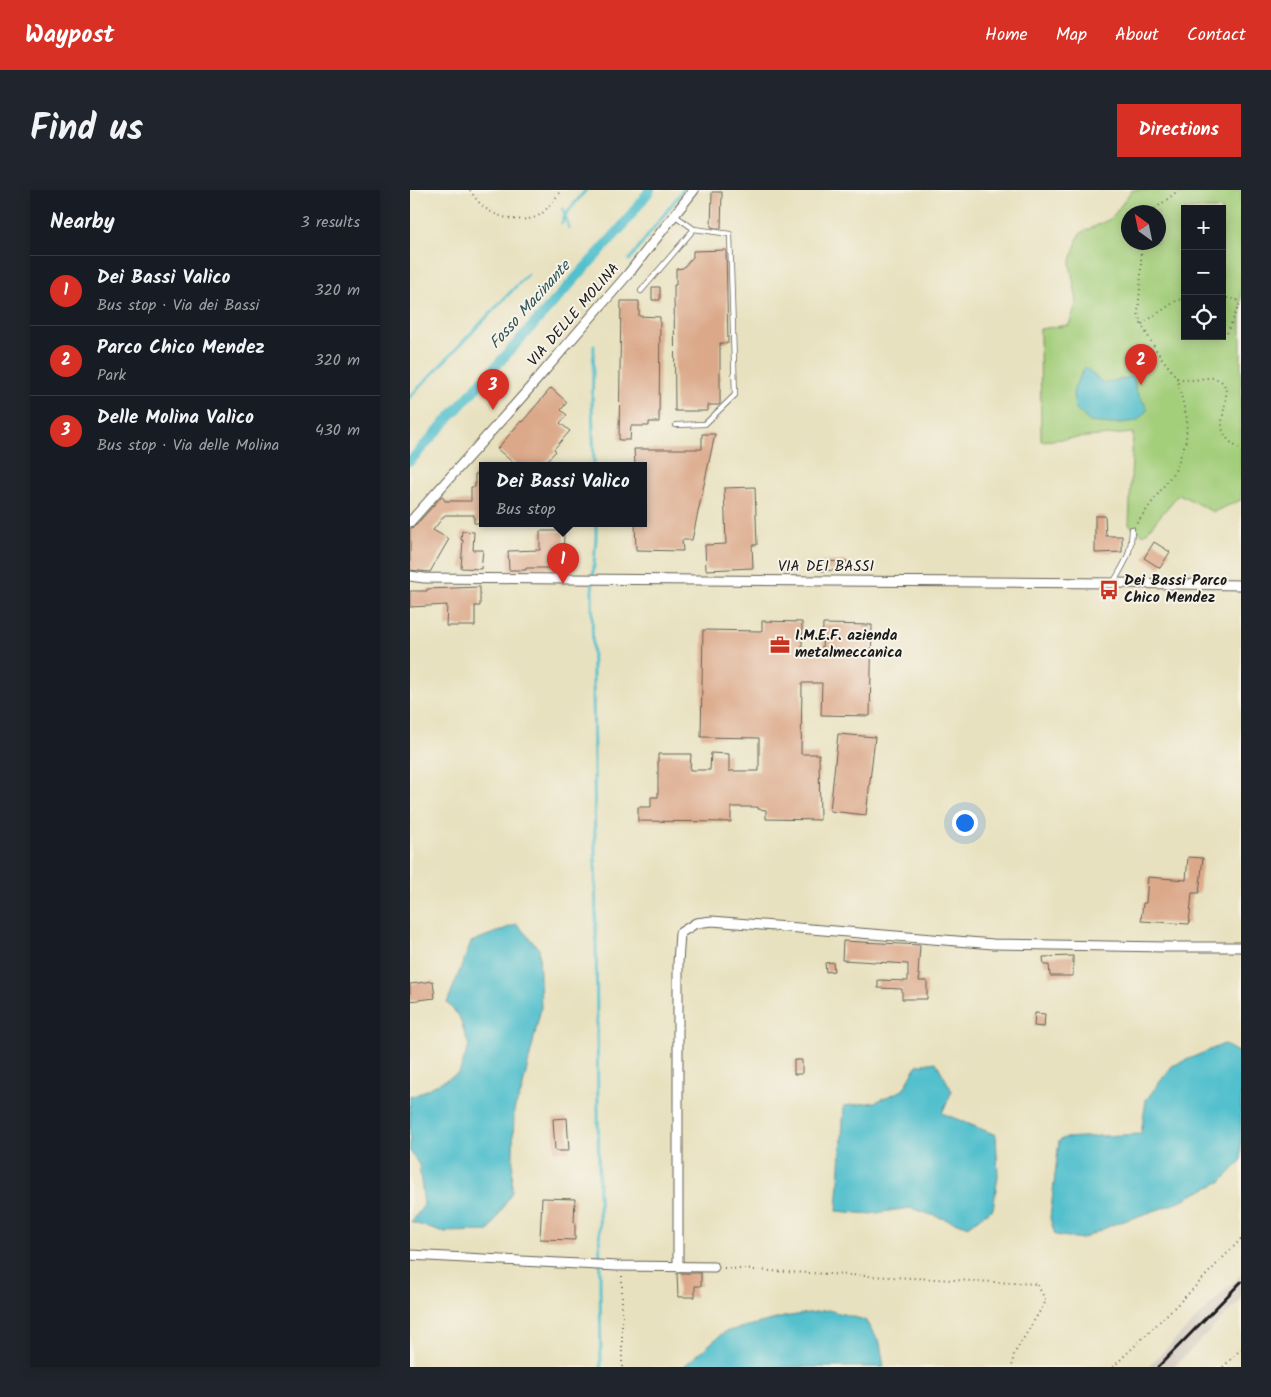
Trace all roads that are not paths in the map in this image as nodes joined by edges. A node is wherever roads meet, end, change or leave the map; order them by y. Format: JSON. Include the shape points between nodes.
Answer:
{"nodes":[{"id":1,"x":694,"y":190,"type":"edge"},
{"id":2,"x":674,"y":215,"type":"junction"},
{"id":3,"x":694,"y":229,"type":"junction"},
{"id":4,"x":641,"y":291,"type":"dead end"},
{"id":5,"x":676,"y":425,"type":"dead end"},
{"id":6,"x":410,"y":522,"type":"edge"},
{"id":7,"x":1132,"y":529,"type":"road end"},
{"id":8,"x":410,"y":576,"type":"edge"},
{"id":9,"x":1113,"y":582,"type":"junction"},
{"id":10,"x":1241,"y":585,"type":"edge"},
{"id":11,"x":1241,"y":947,"type":"edge"},
{"id":12,"x":410,"y":1255,"type":"edge"},
{"id":13,"x":678,"y":1266,"type":"junction"},
{"id":14,"x":714,"y":1267,"type":"road end"}],
"edges":[{"from":1,"to":2,"type":"street","name":"VIA DELLE MOLINA"},
{"from":2,"to":3,"type":"lane"},
{"from":2,"to":6,"type":"street","name":"VIA DELLE MOLINA","via":[[629,273]]},
{"from":3,"to":4,"type":"lane"},
{"from":3,"to":5,"type":"lane","via":[[730,234],[735,395],[705,424]]},
{"from":7,"to":9,"type":"lane","via":[[1127,560]]},
{"from":8,"to":9,"type":"street","name":"VIA DEI BASSI"},
{"from":9,"to":10,"type":"street","name":"VIA DEI BASSI"},
{"from":11,"to":13,"type":"street","via":[[993,944],[712,921],[696,923],[680,933],[678,962]]},
{"from":12,"to":13,"type":"street"},
{"from":13,"to":14,"type":"street"}]}
